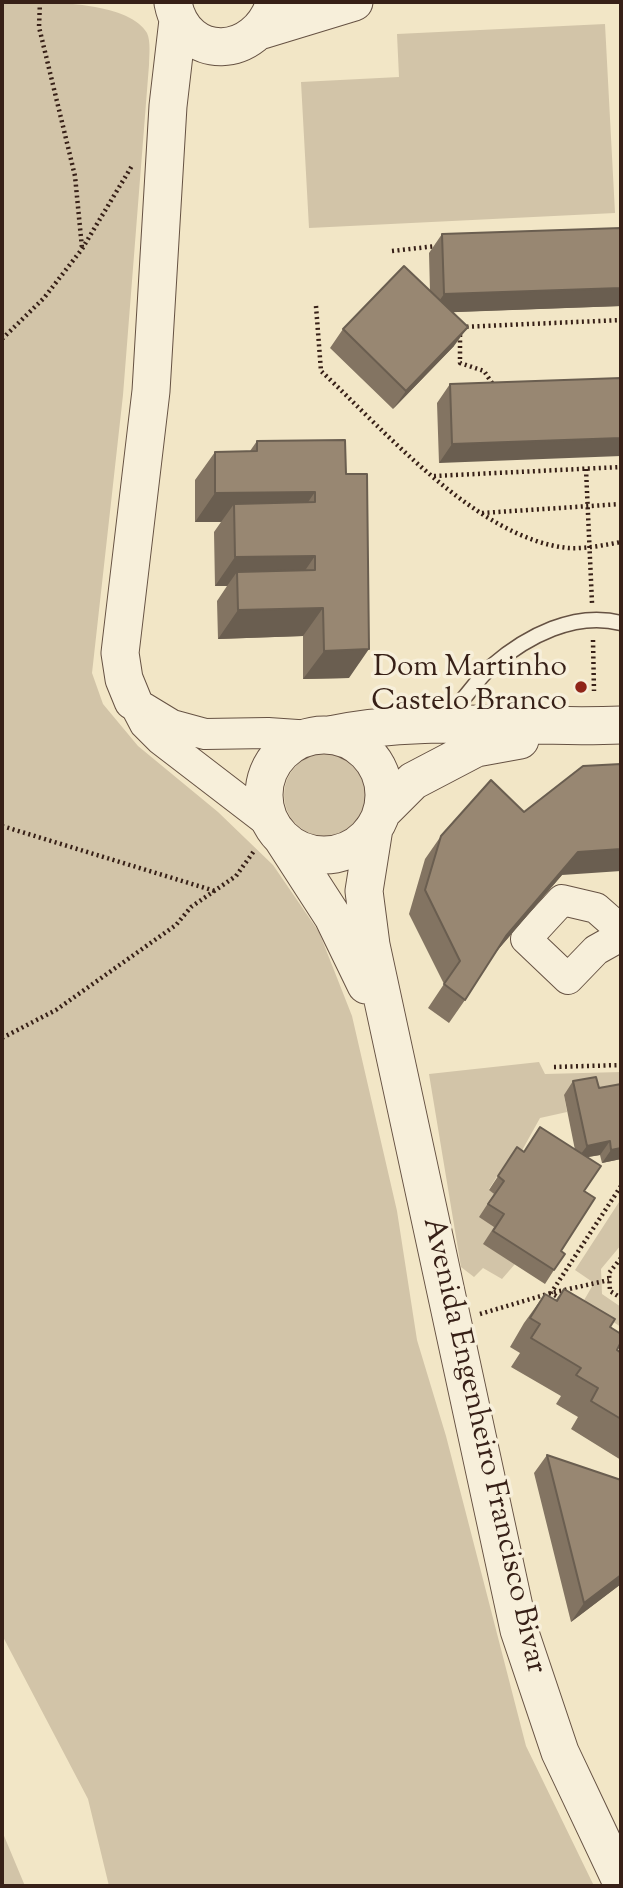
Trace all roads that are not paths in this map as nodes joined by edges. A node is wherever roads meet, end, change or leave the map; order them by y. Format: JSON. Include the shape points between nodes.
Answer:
{"nodes":[{"id":1,"x":354,"y":2,"type":"edge"},
{"id":2,"x":170,"y":9,"type":"edge"},
{"id":3,"x":268,"y":16,"type":"edge"},
{"id":4,"x":225,"y":47,"type":"junction"},
{"id":5,"x":167,"y":123,"type":"junction"},
{"id":6,"x":621,"y":623,"type":"edge"},
{"id":7,"x":133,"y":701,"type":"junction"},
{"id":8,"x":438,"y":724,"type":"junction"},
{"id":9,"x":614,"y":725,"type":"edge"},
{"id":10,"x":321,"y":736,"type":"junction"},
{"id":11,"x":378,"y":820,"type":"junction"},
{"id":12,"x":277,"y":830,"type":"junction"},
{"id":13,"x":621,"y":930,"type":"edge"},
{"id":14,"x":621,"y":936,"type":"edge"},
{"id":15,"x":390,"y":1040,"type":"junction"},
{"id":16,"x":621,"y":1881,"type":"edge"}],
"edges":[{"from":1,"to":3,"type":"street"},
{"from":2,"to":4,"type":"street","via":[[198,40]]},
{"from":2,"to":5,"type":"street"},
{"from":3,"to":4,"type":"street","via":[[251,38]]},
{"from":4,"to":5,"type":"street"},
{"from":5,"to":7,"type":"street","via":[[151,391],[120,653]]},
{"from":6,"to":8,"type":"lane","via":[[581,620],[538,634],[492,666]]},
{"from":7,"to":10,"type":"street","via":[[172,725],[205,734]]},
{"from":7,"to":12,"type":"street","via":[[160,740]]},
{"from":8,"to":9,"type":"street"},
{"from":8,"to":10,"type":"street","via":[[364,728]]},
{"from":9,"to":11,"type":"street","via":[[476,748],[413,781]]},
{"from":10,"to":11,"type":"street","via":[[360,747],[374,762],[382,778]]},
{"from":10,"to":12,"type":"street","via":[[292,744],[269,771],[265,800]]},
{"from":11,"to":12,"type":"street","via":[[354,847],[326,855],[308,852]]},
{"from":11,"to":15,"type":"street","via":[[365,891]]},
{"from":12,"to":15,"type":"street","via":[[333,916]]},
{"from":13,"to":14,"type":"street","via":[[596,908],[562,900],[526,939],[568,979],[596,950]]},
{"from":15,"to":16,"type":"street","name":"Avenida Engenheiro Francisco Bivar","via":[[519,1630],[559,1752]]}]}
